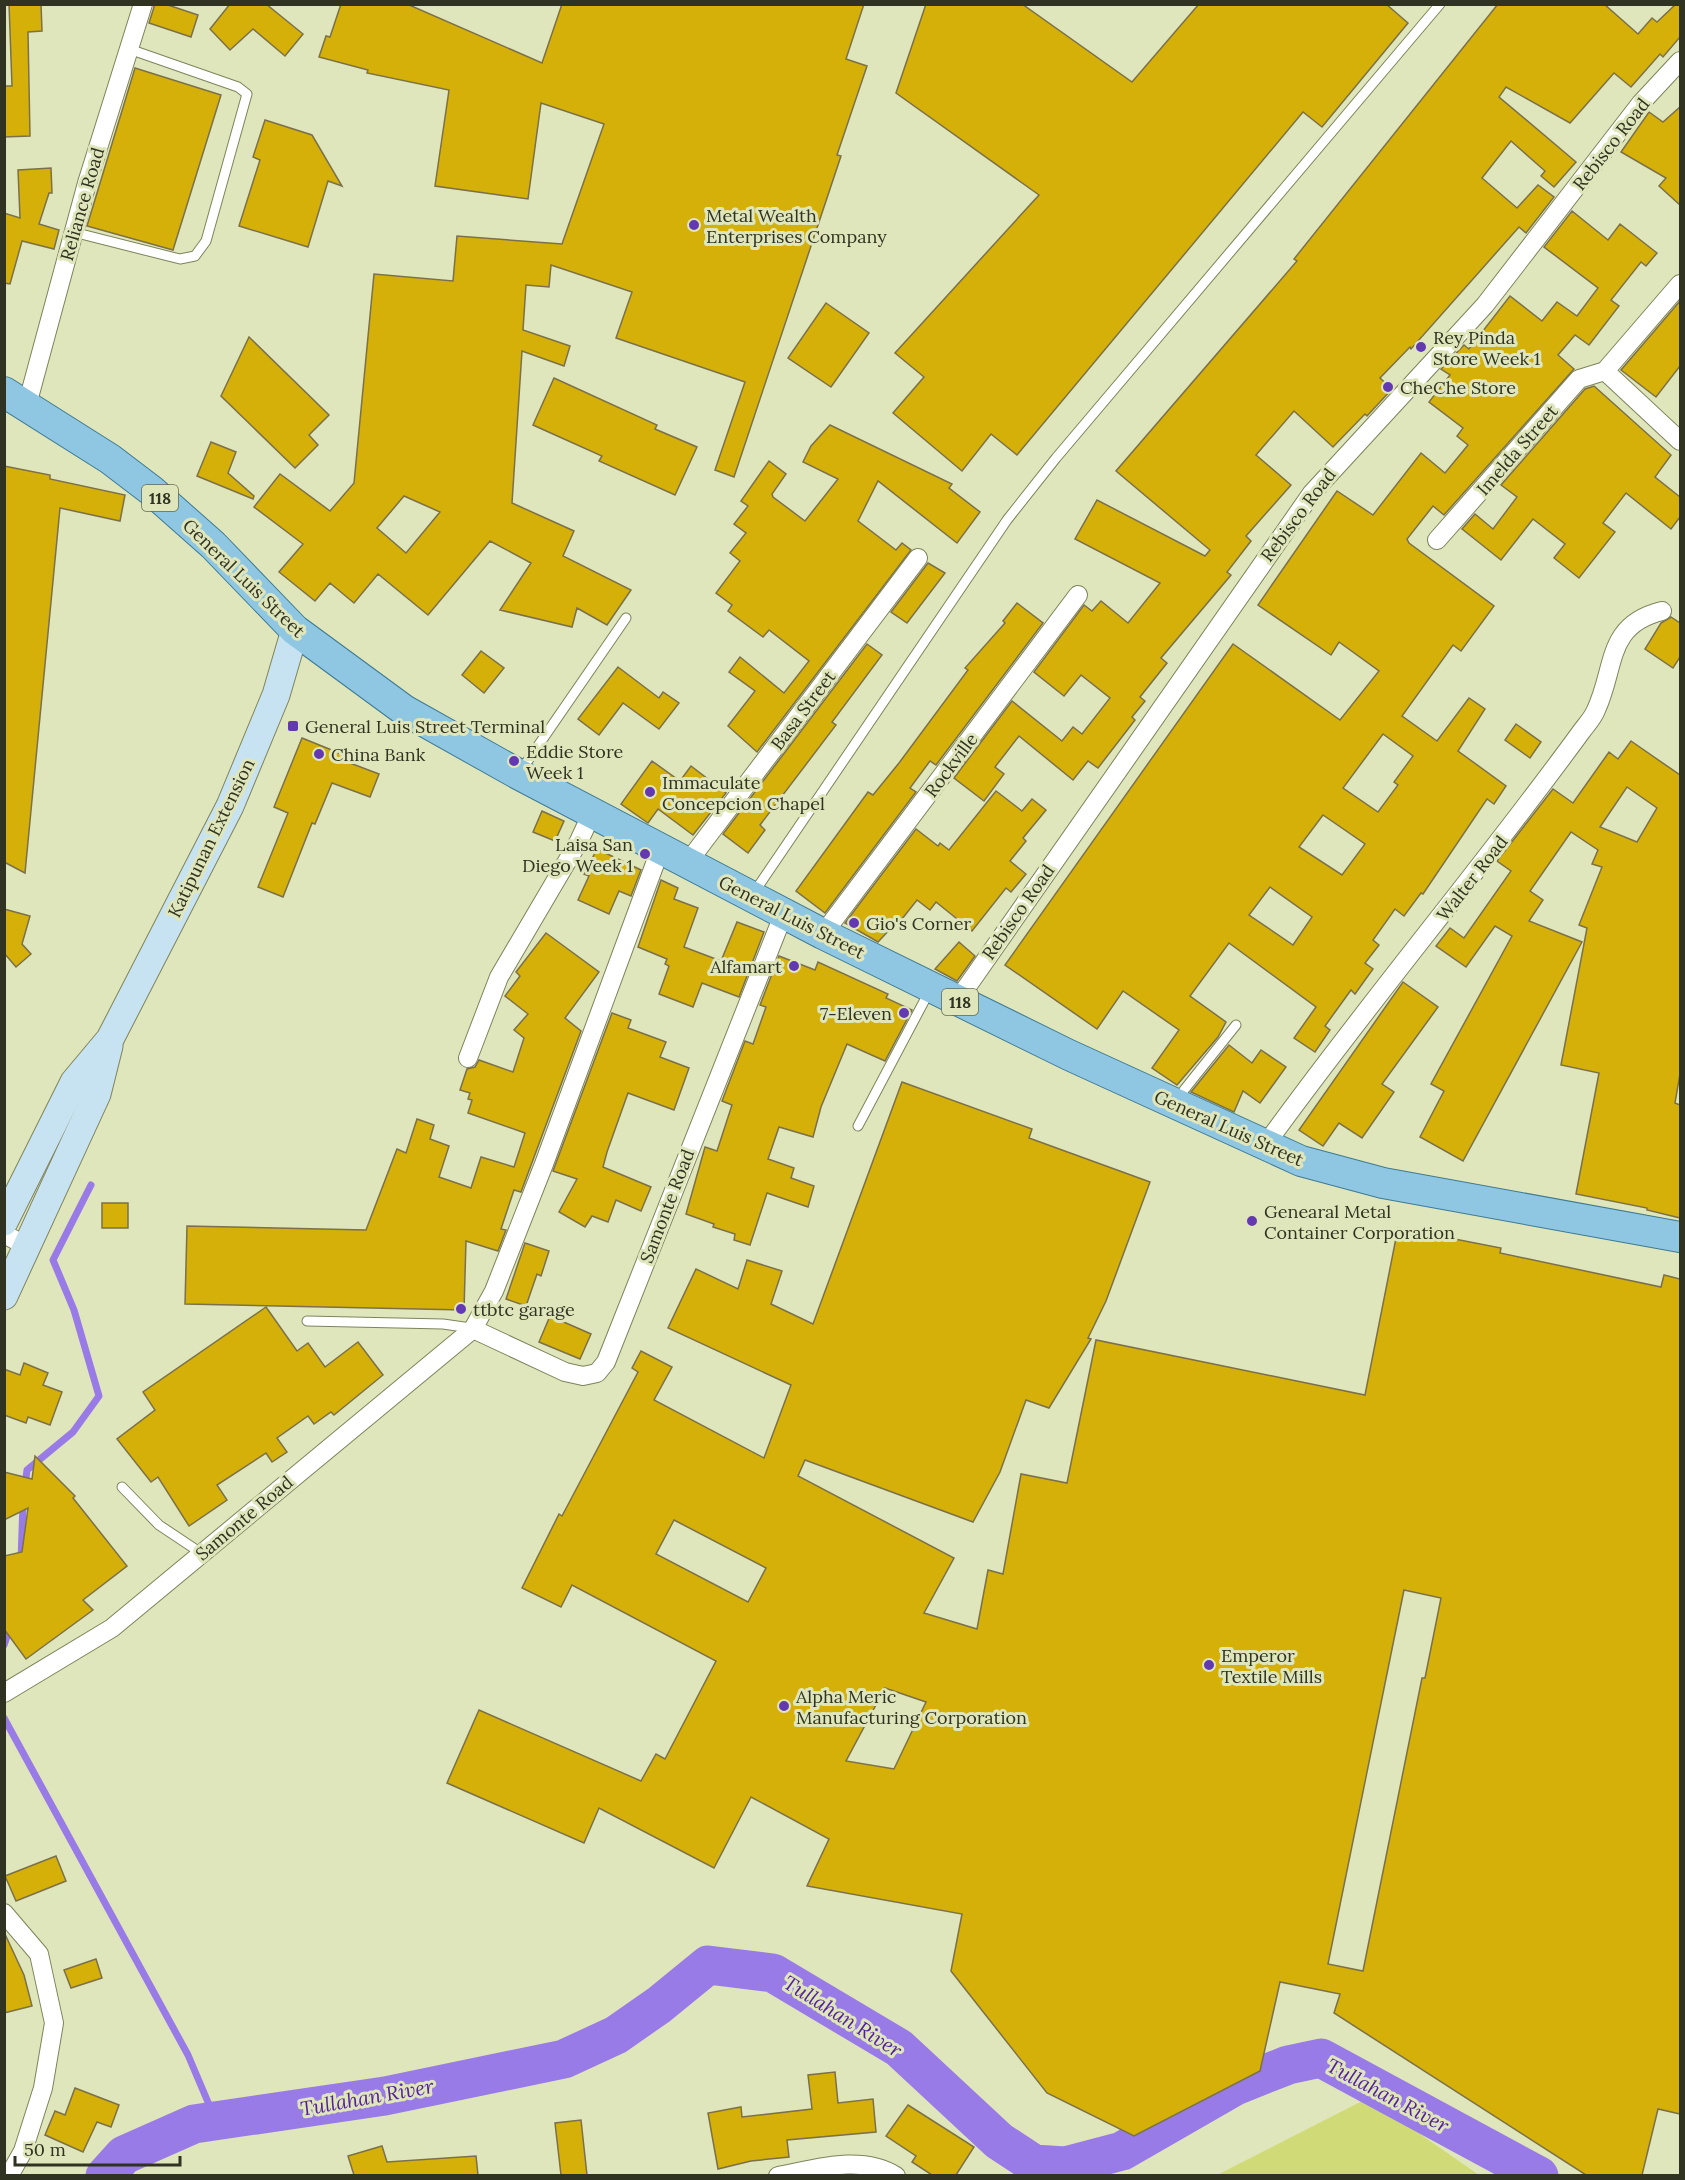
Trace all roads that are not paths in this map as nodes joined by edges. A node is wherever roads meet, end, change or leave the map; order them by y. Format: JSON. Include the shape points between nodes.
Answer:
{"nodes":[{"id":1,"x":143,"y":4,"type":"edge"},
{"id":2,"x":1440,"y":4,"type":"edge"},
{"id":3,"x":129,"y":49,"type":"junction"},
{"id":4,"x":1680,"y":60,"type":"edge"},
{"id":5,"x":73,"y":231,"type":"junction"},
{"id":6,"x":1680,"y":284,"type":"edge"},
{"id":7,"x":1605,"y":371,"type":"junction"},
{"id":8,"x":16,"y":398,"type":"edge"},
{"id":9,"x":1680,"y":441,"type":"edge"},
{"id":10,"x":1437,"y":540,"type":"dead end"},
{"id":11,"x":918,"y":558,"type":"dead end"},
{"id":12,"x":1078,"y":595,"type":"dead end"},
{"id":13,"x":1662,"y":611,"type":"dead end"},
{"id":14,"x":626,"y":618,"type":"dead end"},
{"id":15,"x":295,"y":630,"type":"junction"},
{"id":16,"x":518,"y":774,"type":"junction"},
{"id":17,"x":592,"y":813,"type":"junction"},
{"id":18,"x":660,"y":850,"type":"junction"},
{"id":19,"x":688,"y":862,"type":"junction"},
{"id":20,"x":751,"y":896,"type":"junction"},
{"id":21,"x":784,"y":913,"type":"junction"},
{"id":22,"x":823,"y":934,"type":"junction"},
{"id":23,"x":944,"y":994,"type":"junction"},
{"id":24,"x":1236,"y":1025,"type":"dead end"},
{"id":25,"x":110,"y":1039,"type":"junction"},
{"id":26,"x":468,"y":1058,"type":"dead end"},
{"id":27,"x":1179,"y":1104,"type":"junction"},
{"id":28,"x":858,"y":1125,"type":"dead end"},
{"id":29,"x":1266,"y":1144,"type":"junction"},
{"id":30,"x":4,"y":1222,"type":"edge"},
{"id":31,"x":4,"y":1234,"type":"edge"},
{"id":32,"x":1680,"y":1237,"type":"edge"},
{"id":33,"x":28,"y":1247,"type":"junction"},
{"id":34,"x":4,"y":1296,"type":"edge"},
{"id":35,"x":307,"y":1321,"type":"dead end"},
{"id":36,"x":474,"y":1329,"type":"junction"},
{"id":37,"x":122,"y":1487,"type":"dead end"},
{"id":38,"x":201,"y":1553,"type":"junction"},
{"id":39,"x":4,"y":1693,"type":"edge"},
{"id":40,"x":4,"y":1913,"type":"edge"},
{"id":41,"x":9,"y":2175,"type":"edge"},
{"id":42,"x":786,"y":2175,"type":"edge"},
{"id":43,"x":896,"y":2175,"type":"edge"}],
"edges":[{"from":1,"to":3,"type":"street","name":"Reliance Road"},
{"from":2,"to":20,"type":"lane","via":[[1012,513]]},
{"from":3,"to":5,"type":"street","name":"Reliance Road"},
{"from":3,"to":5,"type":"lane","via":[[238,87],[247,94],[206,241],[195,256],[180,258]]},
{"from":4,"to":23,"type":"street","name":"Rebisco Road","via":[[1627,121],[1485,305],[1312,493]]},
{"from":5,"to":8,"type":"street","name":"Reliance Road"},
{"from":6,"to":7,"type":"street","name":"Imelda Street"},
{"from":7,"to":9,"type":"street"},
{"from":7,"to":10,"type":"street","name":"Imelda Street","via":[[1579,379]]},
{"from":8,"to":15,"type":"main road","name":"General Luis Street","number":"118","via":[[152,491],[213,546]]},
{"from":11,"to":19,"type":"street","name":"Basa Street"},
{"from":12,"to":22,"type":"street","name":"Rockville"},
{"from":13,"to":29,"type":"street","name":"Walter Road","via":[[1636,621],[1623,633],[1596,711],[1521,815]]},
{"from":14,"to":16,"type":"lane"},
{"from":15,"to":16,"type":"main road","name":"General Luis Street","number":"118","via":[[404,710]]},
{"from":15,"to":25,"type":"main road","name":"Katipunan Extension","via":[[276,695],[230,806]]},
{"from":16,"to":17,"type":"main road","name":"General Luis Street","number":"118"},
{"from":17,"to":18,"type":"main road","name":"General Luis Street","number":"118"},
{"from":17,"to":26,"type":"street","via":[[499,977]]},
{"from":18,"to":19,"type":"main road","name":"General Luis Street","number":"118"},
{"from":18,"to":36,"type":"street","name":"Samonte Road","via":[[544,1164],[494,1291]]},
{"from":19,"to":20,"type":"main road","name":"General Luis Street","number":"118"},
{"from":20,"to":21,"type":"main road","name":"General Luis Street","number":"118"},
{"from":21,"to":22,"type":"main road","name":"General Luis Street","number":"118"},
{"from":21,"to":36,"type":"street","name":"Samonte Road","via":[[606,1362],[597,1373],[583,1376],[565,1372]]},
{"from":22,"to":23,"type":"main road","name":"General Luis Street","number":"118"},
{"from":23,"to":27,"type":"main road","name":"General Luis Street","number":"118"},
{"from":23,"to":28,"type":"lane"},
{"from":24,"to":27,"type":"lane","via":[[1184,1090]]},
{"from":25,"to":30,"type":"main road","name":"Katipunan Extension","via":[[74,1082]]},
{"from":25,"to":33,"type":"main road","name":"Katipunan Extension","via":[[97,1094]]},
{"from":27,"to":29,"type":"main road","name":"General Luis Street","number":"118"},
{"from":29,"to":32,"type":"main road","name":"General Luis Street","number":"118","via":[[1301,1161],[1383,1183]]},
{"from":31,"to":33,"type":"street"},
{"from":33,"to":34,"type":"main road","name":"Katipunan Extension"},
{"from":35,"to":36,"type":"lane","via":[[443,1324]]},
{"from":36,"to":38,"type":"street","name":"Samonte Road"},
{"from":37,"to":38,"type":"lane","via":[[159,1525]]},
{"from":38,"to":39,"type":"street","name":"Samonte Road","via":[[112,1628]]},
{"from":40,"to":41,"type":"street","via":[[39,1954],[54,2023],[43,2088],[22,2151]]},
{"from":42,"to":43,"type":"street","via":[[840,2164],[864,2165]]}]}
